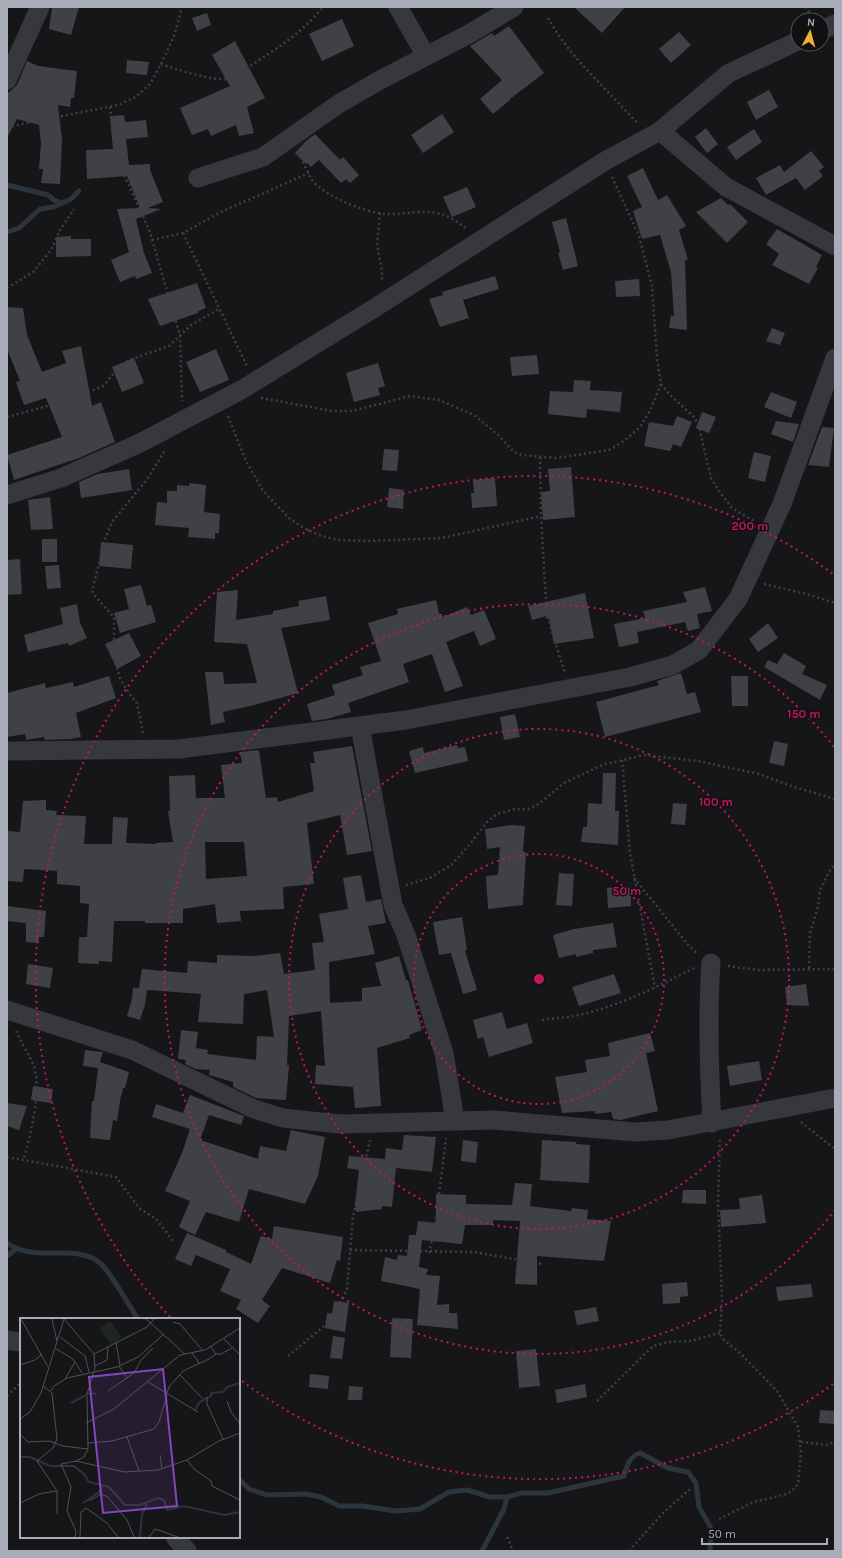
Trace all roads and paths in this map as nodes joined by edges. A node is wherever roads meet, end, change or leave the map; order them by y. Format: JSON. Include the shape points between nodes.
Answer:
{"nodes":[{"id":1,"x":40,"y":7,"type":"edge"},
{"id":2,"x":182,"y":7,"type":"edge"},
{"id":3,"x":323,"y":7,"type":"edge"},
{"id":4,"x":398,"y":7,"type":"edge"},
{"id":5,"x":514,"y":7,"type":"edge"},
{"id":6,"x":548,"y":18,"type":"dead end"},
{"id":7,"x":790,"y":46,"type":"edge"},
{"id":8,"x":426,"y":56,"type":"junction"},
{"id":9,"x":161,"y":64,"type":"junction"},
{"id":10,"x":7,"y":80,"type":"edge"},
{"id":11,"x":110,"y":107,"type":"junction"},
{"id":12,"x":7,"y":127,"type":"edge"},
{"id":13,"x":655,"y":134,"type":"junction"},
{"id":14,"x":290,"y":138,"type":"junction"},
{"id":15,"x":605,"y":161,"type":"junction"},
{"id":16,"x":309,"y":173,"type":"junction"},
{"id":17,"x":198,"y":178,"type":"dead end"},
{"id":18,"x":74,"y":209,"type":"dead end"},
{"id":19,"x":380,"y":213,"type":"junction"},
{"id":20,"x":183,"y":233,"type":"junction"},
{"id":21,"x":482,"y":239,"type":"junction"},
{"id":22,"x":152,"y":240,"type":"junction"},
{"id":23,"x":835,"y":246,"type":"edge"},
{"id":24,"x":7,"y":288,"type":"edge"},
{"id":25,"x":218,"y":309,"type":"junction"},
{"id":26,"x":372,"y":309,"type":"junction"},
{"id":27,"x":180,"y":336,"type":"junction"},
{"id":28,"x":835,"y":358,"type":"edge"},
{"id":29,"x":661,"y":384,"type":"junction"},
{"id":30,"x":248,"y":385,"type":"junction"},
{"id":31,"x":222,"y":400,"type":"junction"},
{"id":32,"x":7,"y":417,"type":"edge"},
{"id":33,"x":184,"y":420,"type":"junction"},
{"id":34,"x":168,"y":446,"type":"dead end"},
{"id":35,"x":540,"y":457,"type":"junction"},
{"id":36,"x":7,"y":495,"type":"edge"},
{"id":37,"x":541,"y":516,"type":"junction"},
{"id":38,"x":770,"y":533,"type":"junction"},
{"id":39,"x":747,"y":580,"type":"junction"},
{"id":40,"x":835,"y":604,"type":"edge"},
{"id":41,"x":570,"y":688,"type":"junction"},
{"id":42,"x":360,"y":726,"type":"junction"},
{"id":43,"x":145,"y":749,"type":"junction"},
{"id":44,"x":7,"y":750,"type":"edge"},
{"id":45,"x":622,"y":760,"type":"junction"},
{"id":46,"x":835,"y":799,"type":"edge"},
{"id":47,"x":835,"y":863,"type":"edge"},
{"id":48,"x":634,"y":878,"type":"junction"},
{"id":49,"x":390,"y":889,"type":"junction"},
{"id":50,"x":710,"y":962,"type":"junction"},
{"id":51,"x":809,"y":968,"type":"junction"},
{"id":52,"x":835,"y":969,"type":"edge"},
{"id":53,"x":655,"y":988,"type":"junction"},
{"id":54,"x":10,"y":1019,"type":"edge"},
{"id":55,"x":542,"y":1020,"type":"dead end"},
{"id":56,"x":835,"y":1098,"type":"edge"},
{"id":57,"x":785,"y":1108,"type":"junction"},
{"id":58,"x":451,"y":1121,"type":"junction"},
{"id":59,"x":716,"y":1122,"type":"junction"},
{"id":60,"x":373,"y":1123,"type":"junction"},
{"id":61,"x":835,"y":1149,"type":"edge"},
{"id":62,"x":7,"y":1156,"type":"edge"},
{"id":63,"x":24,"y":1158,"type":"junction"},
{"id":64,"x":174,"y":1242,"type":"dead end"},
{"id":65,"x":350,"y":1250,"type":"junction"},
{"id":66,"x":429,"y":1253,"type":"junction"},
{"id":67,"x":542,"y":1264,"type":"dead end"},
{"id":68,"x":720,"y":1333,"type":"junction"},
{"id":69,"x":7,"y":1340,"type":"edge"},
{"id":70,"x":20,"y":1342,"type":"edge"},
{"id":71,"x":288,"y":1356,"type":"dead end"},
{"id":72,"x":20,"y":1383,"type":"edge"},
{"id":73,"x":7,"y":1396,"type":"edge"},
{"id":74,"x":597,"y":1401,"type":"dead end"},
{"id":75,"x":801,"y":1442,"type":"junction"},
{"id":76,"x":835,"y":1443,"type":"edge"},
{"id":77,"x":690,"y":1490,"type":"dead end"},
{"id":78,"x":719,"y":1519,"type":"dead end"},
{"id":79,"x":507,"y":1537,"type":"dead end"},
{"id":80,"x":176,"y":1538,"type":"edge"},
{"id":81,"x":186,"y":1551,"type":"edge"},
{"id":82,"x":513,"y":1551,"type":"edge"},
{"id":83,"x":628,"y":1551,"type":"edge"}],
"edges":[{"from":1,"to":10,"type":"street"},
{"from":2,"to":9,"type":"path","via":[[174,36]]},
{"from":3,"to":9,"type":"path","via":[[311,22],[281,47],[239,74],[226,79],[195,74]]},
{"from":4,"to":8,"type":"street"},
{"from":5,"to":8,"type":"street"},
{"from":6,"to":13,"type":"path","via":[[558,37],[576,58]]},
{"from":7,"to":13,"type":"street","via":[[729,73]]},
{"from":8,"to":14,"type":"street","via":[[343,102]]},
{"from":9,"to":11,"type":"path","via":[[150,84],[136,97]]},
{"from":11,"to":12,"type":"path"},
{"from":11,"to":22,"type":"path","via":[[113,137],[121,168]]},
{"from":13,"to":15,"type":"street"},
{"from":13,"to":23,"type":"street","via":[[726,187]]},
{"from":14,"to":16,"type":"path"},
{"from":14,"to":17,"type":"street","via":[[263,157]]},
{"from":15,"to":21,"type":"street"},
{"from":15,"to":29,"type":"path","via":[[639,236],[652,286]]},
{"from":16,"to":19,"type":"path","via":[[324,190],[360,208]]},
{"from":16,"to":20,"type":"path","via":[[221,212]]},
{"from":18,"to":24,"type":"path","via":[[51,250],[33,272]]},
{"from":19,"to":21,"type":"path","via":[[429,211],[450,217]]},
{"from":19,"to":26,"type":"path","via":[[377,244],[383,276]]},
{"from":20,"to":22,"type":"path"},
{"from":20,"to":25,"type":"path"},
{"from":21,"to":26,"type":"street"},
{"from":22,"to":27,"type":"path"},
{"from":25,"to":27,"type":"path","via":[[191,325]]},
{"from":25,"to":30,"type":"path"},
{"from":26,"to":30,"type":"street"},
{"from":27,"to":32,"type":"path","via":[[169,346],[129,360],[119,367],[103,386],[69,400]]},
{"from":27,"to":33,"type":"path"},
{"from":28,"to":38,"type":"street"},
{"from":29,"to":35,"type":"path","via":[[643,422],[624,441],[608,450],[556,458]]},
{"from":29,"to":38,"type":"path","via":[[695,418],[711,478],[719,491],[732,508]]},
{"from":30,"to":31,"type":"street"},
{"from":30,"to":35,"type":"path","via":[[266,400],[332,411],[352,411],[410,396],[439,400],[474,415],[514,452]]},
{"from":31,"to":33,"type":"street"},
{"from":31,"to":37,"type":"path","via":[[246,461],[263,491],[289,518],[321,536],[338,540],[442,538]]},
{"from":33,"to":36,"type":"street","via":[[138,444],[61,478]]},
{"from":34,"to":43,"type":"path","via":[[148,478],[112,522],[92,590],[114,617],[114,657],[120,678],[137,703]]},
{"from":35,"to":37,"type":"path"},
{"from":37,"to":41,"type":"path","via":[[546,601],[551,629]]},
{"from":38,"to":39,"type":"street"},
{"from":39,"to":40,"type":"path","via":[[810,595]]},
{"from":39,"to":41,"type":"street","via":[[738,599],[699,650],[673,665]]},
{"from":41,"to":42,"type":"street","via":[[406,720]]},
{"from":42,"to":43,"type":"street","via":[[179,749]]},
{"from":42,"to":49,"type":"street"},
{"from":43,"to":44,"type":"street"},
{"from":45,"to":46,"type":"path","via":[[644,756],[698,761],[759,774]]},
{"from":45,"to":48,"type":"path"},
{"from":45,"to":49,"type":"path","via":[[602,765],[564,783],[539,804],[528,809],[510,809],[497,814],[487,822],[451,865],[430,878]]},
{"from":47,"to":51,"type":"path","via":[[820,890],[810,933]]},
{"from":48,"to":50,"type":"path","via":[[689,946]]},
{"from":48,"to":53,"type":"path"},
{"from":49,"to":58,"type":"street","via":[[393,905],[406,935],[444,1053]]},
{"from":50,"to":51,"type":"path","via":[[757,970]]},
{"from":50,"to":53,"type":"path"},
{"from":50,"to":59,"type":"street","via":[[708,1040]]},
{"from":51,"to":52,"type":"path"},
{"from":53,"to":55,"type":"path","via":[[585,1013]]},
{"from":54,"to":60,"type":"street","via":[[132,1050],[254,1109],[283,1118],[341,1124]]},
{"from":54,"to":63,"type":"path","via":[[33,1064],[36,1079],[36,1106]]},
{"from":56,"to":57,"type":"street"},
{"from":57,"to":59,"type":"street"},
{"from":57,"to":61,"type":"path"},
{"from":58,"to":59,"type":"street","via":[[494,1120],[636,1132]]},
{"from":58,"to":60,"type":"street"},
{"from":58,"to":66,"type":"path"},
{"from":59,"to":68,"type":"path","via":[[722,1300]]},
{"from":60,"to":65,"type":"path","via":[[353,1216]]},
{"from":62,"to":63,"type":"path"},
{"from":63,"to":64,"type":"path","via":[[116,1177],[139,1208],[156,1220]]},
{"from":65,"to":66,"type":"path"},
{"from":65,"to":71,"type":"path","via":[[347,1290],[339,1304],[323,1327]]},
{"from":66,"to":67,"type":"path","via":[[474,1252]]},
{"from":68,"to":74,"type":"path","via":[[653,1346]]},
{"from":68,"to":75,"type":"path","via":[[724,1340],[777,1391],[798,1427]]},
{"from":69,"to":70,"type":"street"},
{"from":72,"to":73,"type":"path"},
{"from":75,"to":76,"type":"path","via":[[827,1446]]},
{"from":75,"to":78,"type":"path","via":[[798,1484],[792,1491],[754,1502]]},
{"from":77,"to":83,"type":"path","via":[[661,1515]]},
{"from":79,"to":82,"type":"path"},
{"from":80,"to":81,"type":"street"}]}
